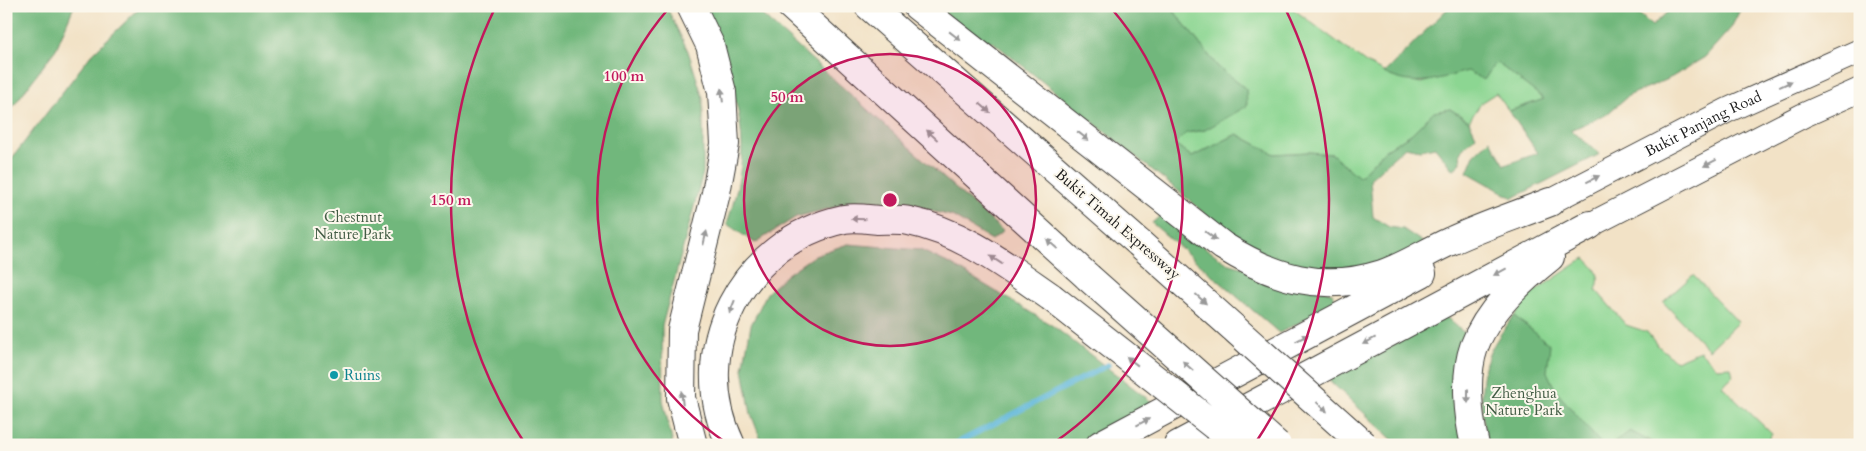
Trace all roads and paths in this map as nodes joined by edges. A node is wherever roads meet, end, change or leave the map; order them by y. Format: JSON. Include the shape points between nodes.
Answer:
{"nodes":[{"id":1,"x":691,"y":6,"type":"edge"},
{"id":2,"x":790,"y":6,"type":"edge"},
{"id":3,"x":869,"y":6,"type":"edge"},
{"id":4,"x":916,"y":6,"type":"edge"},
{"id":5,"x":1860,"y":51,"type":"edge"},
{"id":6,"x":1860,"y":90,"type":"edge"},
{"id":7,"x":1550,"y":202,"type":"joint"},
{"id":8,"x":1590,"y":224,"type":"junction"},
{"id":9,"x":1389,"y":281,"type":"junction"},
{"id":10,"x":693,"y":445,"type":"edge"},
{"id":11,"x":731,"y":445,"type":"edge"},
{"id":12,"x":1100,"y":445,"type":"edge"},
{"id":13,"x":1178,"y":445,"type":"edge"},
{"id":14,"x":1239,"y":445,"type":"edge"},
{"id":15,"x":1276,"y":445,"type":"edge"},
{"id":16,"x":1364,"y":445,"type":"edge"},
{"id":17,"x":1475,"y":445,"type":"edge"}],
"edges":[{"from":10,"to":1,"type":"highway","one_way":true,"via":[[680,398],[682,330],[725,144],[722,92],[710,45]]},
{"from":15,"to":2,"type":"highway","one_way":true,"bridge":true},
{"from":3,"to":16,"type":"highway","name":"Bukit Timah Expressway","one_way":true,"bridge":true},
{"from":4,"to":9,"type":"highway","one_way":true,"via":[[1223,246],[1251,263],[1279,275],[1317,282]]},
{"from":7,"to":5,"type":"main road","name":"Bukit Panjang Road","one_way":true,"via":[[1728,110]]},
{"from":6,"to":8,"type":"main road","one_way":true,"via":[[1804,115]]},
{"from":7,"to":9,"type":"highway"},
{"from":8,"to":13,"type":"highway","one_way":true},
{"from":8,"to":17,"type":"highway","one_way":true,"via":[[1540,264],[1510,294],[1486,324],[1474,347],[1467,394]]},
{"from":12,"to":9,"type":"highway","one_way":true},
{"from":14,"to":11,"type":"highway","one_way":true,"bridge":true,"via":[[1051,297],[977,246],[942,230],[907,220],[846,219],[806,232],[766,258],[738,292],[717,344],[714,392]]}]}
